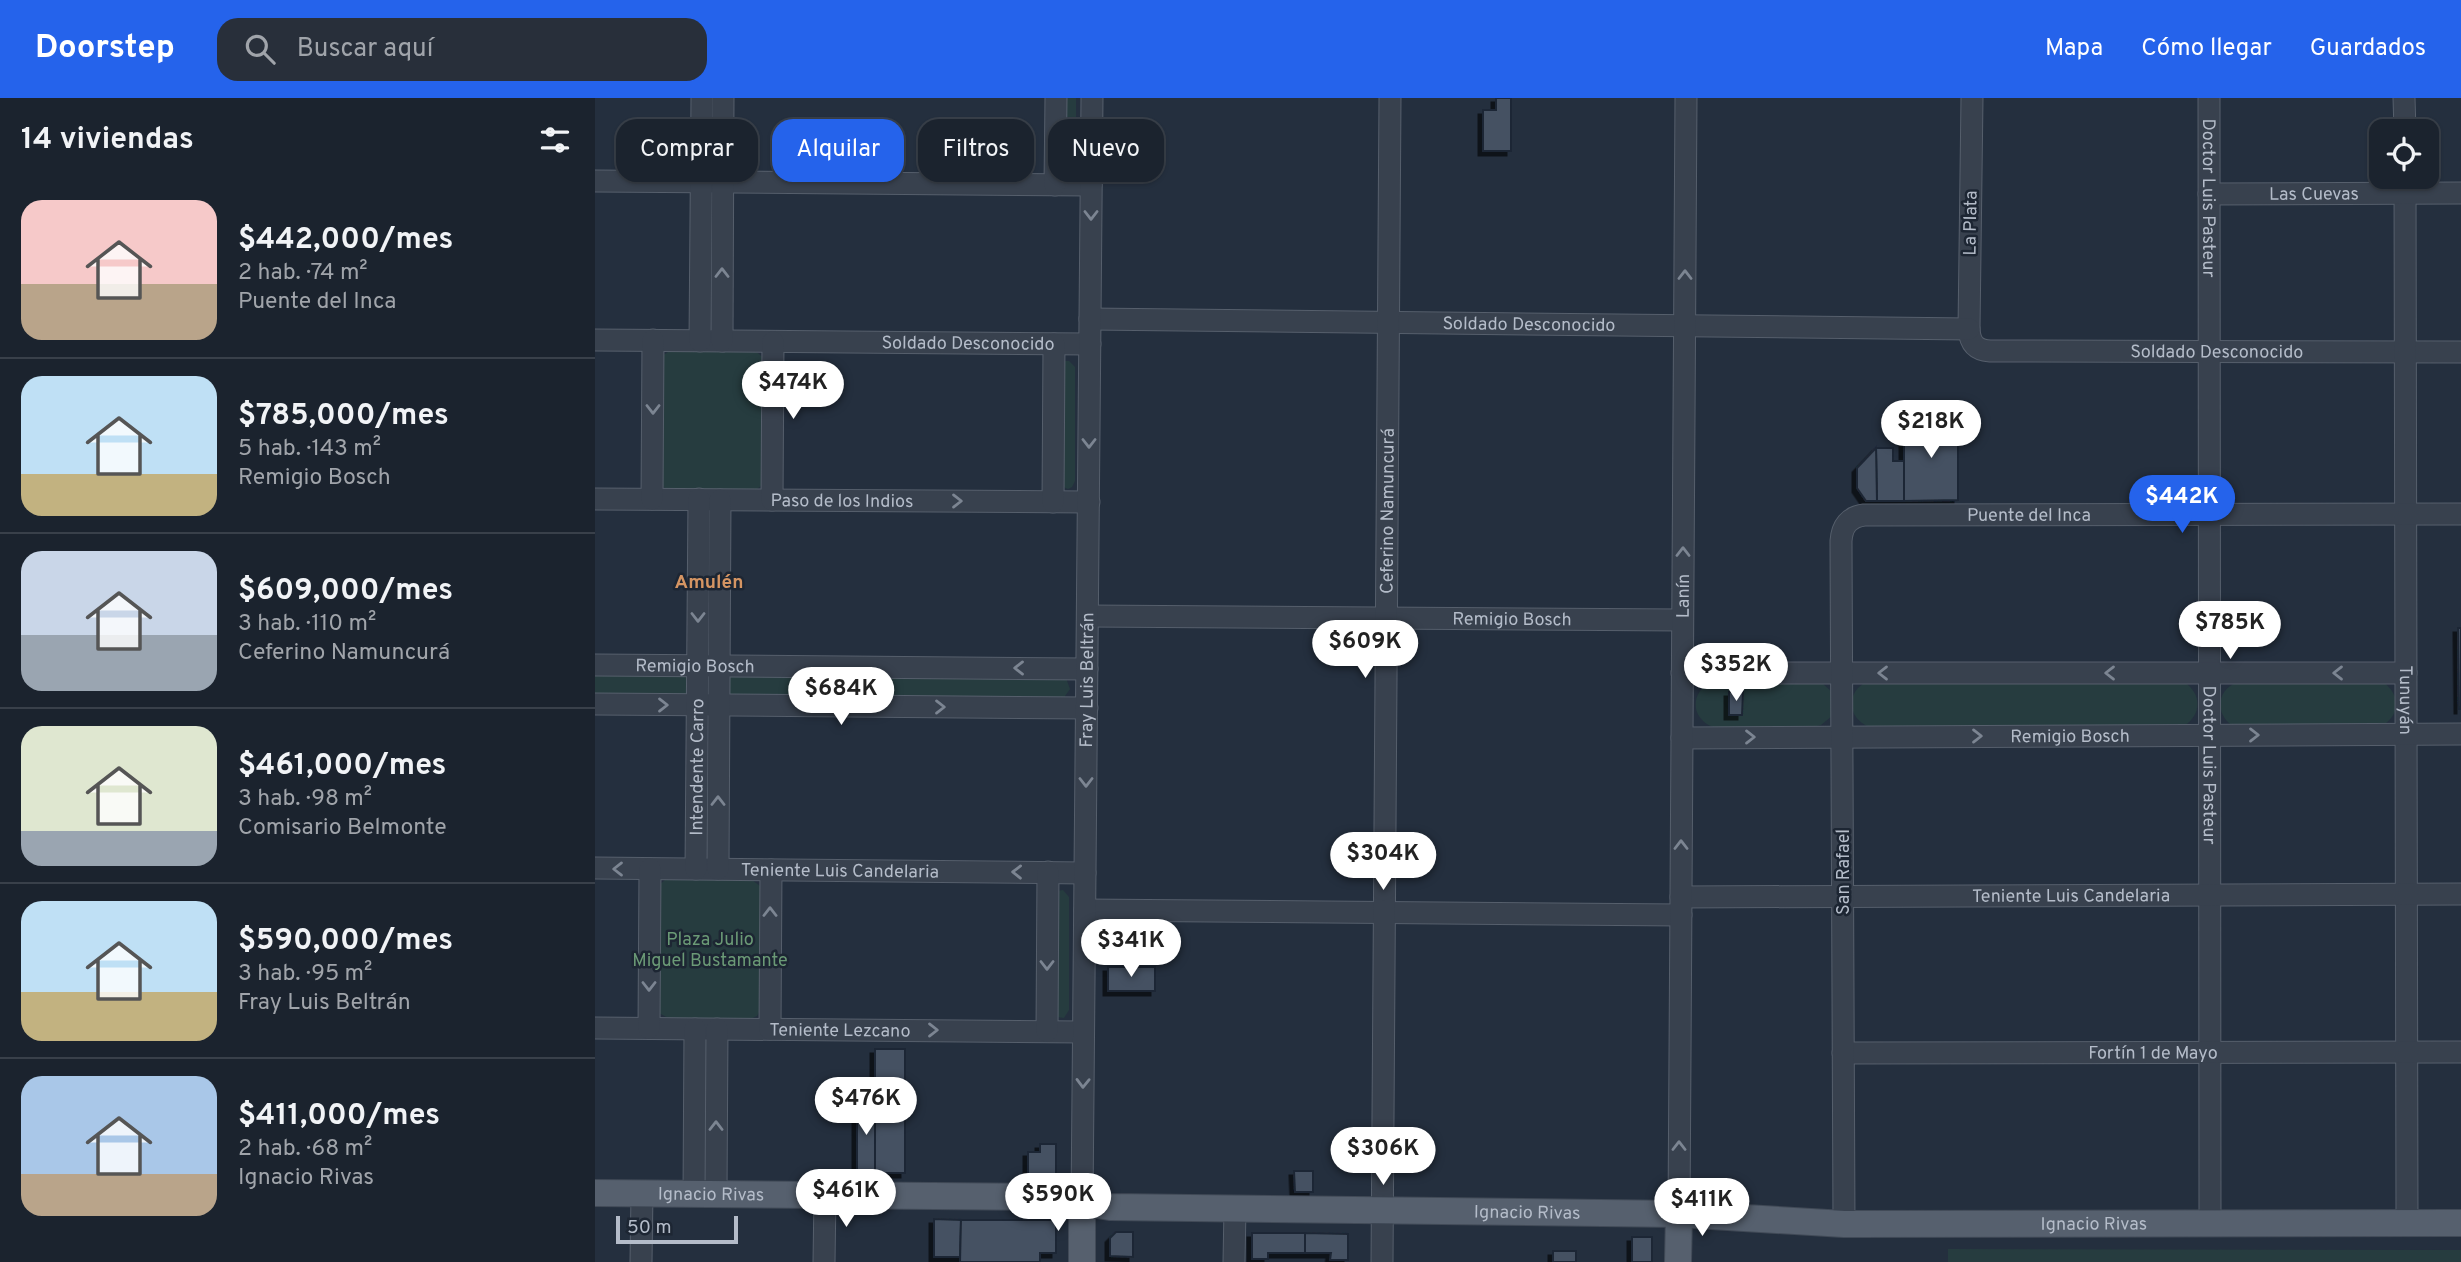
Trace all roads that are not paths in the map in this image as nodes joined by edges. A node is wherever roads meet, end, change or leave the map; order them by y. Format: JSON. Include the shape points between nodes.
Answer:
{"nodes":[{"id":1,"x":702,"y":98,"type":"edge"},
{"id":2,"x":723,"y":98,"type":"edge"},
{"id":3,"x":1056,"y":98,"type":"edge"},
{"id":4,"x":1092,"y":98,"type":"edge"},
{"id":5,"x":1390,"y":98,"type":"edge"},
{"id":6,"x":1686,"y":98,"type":"edge"},
{"id":7,"x":1972,"y":98,"type":"edge"},
{"id":8,"x":2209,"y":98,"type":"edge"},
{"id":9,"x":2405,"y":98,"type":"edge"},
{"id":10,"x":704,"y":119,"type":"edge"},
{"id":11,"x":720,"y":119,"type":"edge"},
{"id":12,"x":2405,"y":119,"type":"edge"},
{"id":13,"x":595,"y":181,"type":"edge"},
{"id":14,"x":616,"y":181,"type":"edge"},
{"id":15,"x":712,"y":182,"type":"junction"},
{"id":16,"x":1055,"y":185,"type":"junction"},
{"id":17,"x":1091,"y":185,"type":"junction"},
{"id":18,"x":2369,"y":187,"type":"edge"},
{"id":19,"x":2405,"y":189,"type":"edge"},
{"id":20,"x":2433,"y":189,"type":"edge"},
{"id":21,"x":2461,"y":193,"type":"edge"},
{"id":22,"x":2209,"y":194,"type":"junction"},
{"id":23,"x":1090,"y":318,"type":"junction"},
{"id":24,"x":1389,"y":322,"type":"junction"},
{"id":25,"x":1685,"y":326,"type":"junction"},
{"id":26,"x":1972,"y":338,"type":"junction"},
{"id":27,"x":595,"y":340,"type":"edge"},
{"id":28,"x":653,"y":340,"type":"junction"},
{"id":29,"x":700,"y":341,"type":"junction"},
{"id":30,"x":722,"y":341,"type":"junction"},
{"id":31,"x":773,"y":342,"type":"junction"},
{"id":32,"x":1054,"y":344,"type":"junction"},
{"id":33,"x":1090,"y":344,"type":"junction"},
{"id":34,"x":2209,"y":352,"type":"junction"},
{"id":35,"x":2405,"y":352,"type":"junction"},
{"id":36,"x":2461,"y":352,"type":"edge"},
{"id":37,"x":595,"y":499,"type":"edge"},
{"id":38,"x":652,"y":499,"type":"junction"},
{"id":39,"x":699,"y":499,"type":"junction"},
{"id":40,"x":720,"y":500,"type":"junction"},
{"id":41,"x":772,"y":500,"type":"junction"},
{"id":42,"x":1053,"y":502,"type":"junction"},
{"id":43,"x":1089,"y":502,"type":"junction"},
{"id":44,"x":2209,"y":514,"type":"junction"},
{"id":45,"x":2406,"y":514,"type":"junction"},
{"id":46,"x":2461,"y":514,"type":"edge"},
{"id":47,"x":1848,"y":522,"type":"joint"},
{"id":48,"x":1088,"y":616,"type":"junction"},
{"id":49,"x":1387,"y":618,"type":"junction"},
{"id":50,"x":1682,"y":620,"type":"junction"},
{"id":51,"x":595,"y":665,"type":"edge"},
{"id":52,"x":698,"y":666,"type":"junction"},
{"id":53,"x":719,"y":666,"type":"junction"},
{"id":54,"x":1087,"y":669,"type":"junction"},
{"id":55,"x":1682,"y":673,"type":"junction"},
{"id":56,"x":1842,"y":673,"type":"junction"},
{"id":57,"x":2210,"y":673,"type":"junction"},
{"id":58,"x":2406,"y":673,"type":"junction"},
{"id":59,"x":595,"y":705,"type":"edge"},
{"id":60,"x":697,"y":705,"type":"junction"},
{"id":61,"x":719,"y":705,"type":"junction"},
{"id":62,"x":1087,"y":708,"type":"junction"},
{"id":63,"x":2406,"y":734,"type":"junction"},
{"id":64,"x":2461,"y":734,"type":"edge"},
{"id":65,"x":2210,"y":735,"type":"junction"},
{"id":66,"x":1842,"y":737,"type":"junction"},
{"id":67,"x":1682,"y":738,"type":"junction"},
{"id":68,"x":595,"y":868,"type":"edge"},
{"id":69,"x":650,"y":869,"type":"junction"},
{"id":70,"x":696,"y":869,"type":"junction"},
{"id":71,"x":718,"y":869,"type":"junction"},
{"id":72,"x":771,"y":870,"type":"junction"},
{"id":73,"x":1048,"y":872,"type":"junction"},
{"id":74,"x":1085,"y":873,"type":"junction"},
{"id":75,"x":2407,"y":894,"type":"junction"},
{"id":76,"x":2461,"y":894,"type":"edge"},
{"id":77,"x":2210,"y":895,"type":"junction"},
{"id":78,"x":1843,"y":896,"type":"junction"},
{"id":79,"x":1681,"y":906,"type":"junction"},
{"id":80,"x":1085,"y":910,"type":"junction"},
{"id":81,"x":1384,"y":913,"type":"junction"},
{"id":82,"x":595,"y":1028,"type":"edge"},
{"id":83,"x":649,"y":1028,"type":"junction"},
{"id":84,"x":695,"y":1029,"type":"junction"},
{"id":85,"x":717,"y":1029,"type":"junction"},
{"id":86,"x":770,"y":1029,"type":"junction"},
{"id":87,"x":1047,"y":1031,"type":"junction"},
{"id":88,"x":1083,"y":1032,"type":"junction"},
{"id":89,"x":2210,"y":1052,"type":"junction"},
{"id":90,"x":2407,"y":1052,"type":"junction"},
{"id":91,"x":2461,"y":1052,"type":"edge"},
{"id":92,"x":1843,"y":1053,"type":"junction"},
{"id":93,"x":595,"y":1193,"type":"edge"},
{"id":94,"x":642,"y":1193,"type":"junction"},
{"id":95,"x":705,"y":1194,"type":"junction"},
{"id":96,"x":825,"y":1195,"type":"junction"},
{"id":97,"x":1082,"y":1203,"type":"junction"},
{"id":98,"x":1235,"y":1209,"type":"junction"},
{"id":99,"x":1382,"y":1210,"type":"junction"},
{"id":100,"x":1679,"y":1214,"type":"junction"},
{"id":101,"x":2210,"y":1223,"type":"junction"},
{"id":102,"x":2407,"y":1223,"type":"junction"},
{"id":103,"x":2461,"y":1223,"type":"edge"},
{"id":104,"x":1844,"y":1224,"type":"junction"},
{"id":105,"x":641,"y":1262,"type":"edge"},
{"id":106,"x":824,"y":1262,"type":"edge"},
{"id":107,"x":1082,"y":1262,"type":"edge"},
{"id":108,"x":1234,"y":1262,"type":"edge"},
{"id":109,"x":1382,"y":1262,"type":"edge"},
{"id":110,"x":1678,"y":1262,"type":"edge"}],
"edges":[{"from":1,"to":10,"type":"street"},
{"from":2,"to":11,"type":"street"},
{"from":3,"to":16,"type":"street"},
{"from":4,"to":17,"type":"street","name":"Fray Luis Beltrán"},
{"from":5,"to":24,"type":"street","name":"Ceferino Namuncurá"},
{"from":25,"to":6,"type":"street","name":"Lanín","one_way":true},
{"from":7,"to":26,"type":"street","name":"La Plata"},
{"from":8,"to":22,"type":"street","name":"Doctor Luis Pasteur"},
{"from":9,"to":12,"type":"street"},
{"from":13,"to":14,"type":"street"},
{"from":15,"to":16,"type":"street"},
{"from":15,"to":29,"type":"street"},
{"from":30,"to":15,"type":"street","one_way":true},
{"from":16,"to":17,"type":"street"},
{"from":17,"to":23,"type":"street","name":"Fray Luis Beltrán","one_way":true},
{"from":18,"to":22,"type":"street","name":"Las Cuevas"},
{"from":19,"to":35,"type":"street","name":"Tunuyán"},
{"from":20,"to":21,"type":"street","name":"Las Cuevas"},
{"from":22,"to":34,"type":"street","name":"Doctor Luis Pasteur"},
{"from":23,"to":24,"type":"street","name":"Soldado Desconocido"},
{"from":23,"to":33,"type":"street","name":"Fray Luis Beltrán"},
{"from":24,"to":25,"type":"street","name":"Soldado Desconocido"},
{"from":24,"to":49,"type":"street","name":"Ceferino Namuncurá"},
{"from":25,"to":26,"type":"street","name":"Soldado Desconocido"},
{"from":50,"to":25,"type":"street","name":"Lanín","one_way":true},
{"from":26,"to":34,"type":"street","name":"Soldado Desconocido","via":[[1990,351]]},
{"from":27,"to":28,"type":"street","name":"Soldado Desconocido"},
{"from":28,"to":29,"type":"street","name":"Soldado Desconocido"},
{"from":28,"to":38,"type":"street","one_way":true},
{"from":29,"to":30,"type":"street","name":"Soldado Desconocido"},
{"from":30,"to":31,"type":"street","name":"Soldado Desconocido"},
{"from":31,"to":32,"type":"street","name":"Soldado Desconocido"},
{"from":31,"to":41,"type":"street"},
{"from":32,"to":33,"type":"street","name":"Soldado Desconocido"},
{"from":32,"to":42,"type":"street"},
{"from":33,"to":43,"type":"street","name":"Fray Luis Beltrán","one_way":true},
{"from":34,"to":35,"type":"street","name":"Soldado Desconocido"},
{"from":34,"to":44,"type":"street","name":"Doctor Luis Pasteur"},
{"from":35,"to":36,"type":"street","name":"Soldado Desconocido"},
{"from":35,"to":45,"type":"street","name":"Tunuyán"},
{"from":37,"to":38,"type":"street","name":"Paso de los Indios"},
{"from":38,"to":39,"type":"street","name":"Paso de los Indios"},
{"from":39,"to":40,"type":"street","name":"Paso de los Indios"},
{"from":39,"to":52,"type":"street","name":"Intendente Carro","one_way":true},
{"from":40,"to":41,"type":"street","name":"Paso de los Indios"},
{"from":40,"to":53,"type":"street","name":"Intendente Carro"},
{"from":41,"to":42,"type":"street","name":"Paso de los Indios","one_way":true},
{"from":42,"to":43,"type":"street","name":"Paso de los Indios"},
{"from":43,"to":48,"type":"street","name":"Fray Luis Beltrán"},
{"from":44,"to":45,"type":"street","name":"Puente del Inca"},
{"from":44,"to":47,"type":"street","name":"Puente del Inca","via":[[1864,515]]},
{"from":44,"to":57,"type":"street","name":"Doctor Luis Pasteur"},
{"from":45,"to":46,"type":"street","name":"Puente del Inca"},
{"from":45,"to":58,"type":"street","name":"Tunuyán"},
{"from":47,"to":56,"type":"street","name":"San Rafael","via":[[1841,541]]},
{"from":48,"to":49,"type":"street","name":"Remigio Bosch"},
{"from":48,"to":54,"type":"street","name":"Fray Luis Beltrán"},
{"from":49,"to":50,"type":"street","name":"Remigio Bosch"},
{"from":49,"to":81,"type":"street","name":"Ceferino Namuncurá"},
{"from":50,"to":55,"type":"street","name":"Lanín"},
{"from":51,"to":52,"type":"street","name":"Remigio Bosch"},
{"from":52,"to":53,"type":"street","name":"Remigio Bosch"},
{"from":52,"to":60,"type":"street","name":"Intendente Carro"},
{"from":54,"to":53,"type":"street","name":"Remigio Bosch","one_way":true},
{"from":53,"to":61,"type":"street","name":"Intendente Carro"},
{"from":54,"to":62,"type":"street","name":"Fray Luis Beltrán"},
{"from":55,"to":56,"type":"street"},
{"from":55,"to":67,"type":"street","name":"Lanín"},
{"from":57,"to":56,"type":"street","one_way":true},
{"from":56,"to":66,"type":"street","name":"San Rafael"},
{"from":58,"to":57,"type":"street","one_way":true},
{"from":57,"to":65,"type":"street","name":"Doctor Luis Pasteur"},
{"from":58,"to":63,"type":"street","name":"Tunuyán"},
{"from":59,"to":60,"type":"street","one_way":true},
{"from":60,"to":61,"type":"street"},
{"from":60,"to":70,"type":"street","name":"Intendente Carro"},
{"from":61,"to":62,"type":"street","one_way":true},
{"from":71,"to":61,"type":"street","name":"Intendente Carro","one_way":true},
{"from":62,"to":74,"type":"street","name":"Fray Luis Beltrán","one_way":true},
{"from":63,"to":64,"type":"street","name":"Remigio Bosch"},
{"from":65,"to":63,"type":"street","name":"Remigio Bosch","one_way":true},
{"from":63,"to":75,"type":"street","name":"Tunuyán"},
{"from":66,"to":65,"type":"street","name":"Remigio Bosch","one_way":true},
{"from":65,"to":77,"type":"street","name":"Doctor Luis Pasteur"},
{"from":67,"to":66,"type":"street","name":"Remigio Bosch","one_way":true},
{"from":66,"to":78,"type":"street","name":"San Rafael"},
{"from":79,"to":67,"type":"street","name":"Lanín","one_way":true},
{"from":69,"to":68,"type":"street","name":"Teniente Luis Candelaria","one_way":true},
{"from":69,"to":70,"type":"street","name":"Teniente Luis Candelaria"},
{"from":69,"to":83,"type":"street","one_way":true},
{"from":70,"to":71,"type":"street","name":"Teniente Luis Candelaria"},
{"from":71,"to":72,"type":"street","name":"Teniente Luis Candelaria"},
{"from":73,"to":72,"type":"street","name":"Teniente Luis Candelaria","one_way":true},
{"from":86,"to":72,"type":"street","one_way":true},
{"from":73,"to":74,"type":"street","name":"Teniente Luis Candelaria"},
{"from":73,"to":87,"type":"street","one_way":true},
{"from":74,"to":80,"type":"street","name":"Fray Luis Beltrán"},
{"from":75,"to":76,"type":"street","name":"Teniente Luis Candelaria"},
{"from":75,"to":77,"type":"street","name":"Teniente Luis Candelaria"},
{"from":75,"to":90,"type":"street","name":"Tunuyán"},
{"from":77,"to":78,"type":"street","name":"Teniente Luis Candelaria"},
{"from":77,"to":89,"type":"street","name":"Doctor Luis Pasteur"},
{"from":78,"to":79,"type":"street","name":"Teniente Luis Candelaria"},
{"from":78,"to":92,"type":"street","name":"San Rafael"},
{"from":79,"to":81,"type":"street","name":"Teniente Luis Candelaria"},
{"from":100,"to":79,"type":"street","name":"Lanín","one_way":true},
{"from":80,"to":81,"type":"street","name":"Teniente Luis Candelaria"},
{"from":80,"to":88,"type":"street","name":"Fray Luis Beltrán"},
{"from":81,"to":99,"type":"street","name":"Ceferino Namuncurá"},
{"from":82,"to":83,"type":"street","name":"Teniente Lezcano"},
{"from":83,"to":84,"type":"street","name":"Teniente Lezcano"},
{"from":84,"to":85,"type":"street","name":"Teniente Lezcano"},
{"from":84,"to":95,"type":"street"},
{"from":85,"to":86,"type":"street","name":"Teniente Lezcano"},
{"from":95,"to":85,"type":"street","one_way":true},
{"from":86,"to":87,"type":"street","name":"Teniente Lezcano","one_way":true},
{"from":87,"to":88,"type":"street","name":"Teniente Lezcano"},
{"from":88,"to":97,"type":"street","name":"Fray Luis Beltrán","one_way":true},
{"from":89,"to":90,"type":"street","name":"Fortín 1 de Mayo"},
{"from":89,"to":92,"type":"street","name":"Fortín 1 de Mayo"},
{"from":89,"to":101,"type":"street","name":"Doctor Luis Pasteur"},
{"from":90,"to":91,"type":"street","name":"Fortín 1 de Mayo"},
{"from":90,"to":102,"type":"street","name":"Tunuyán"},
{"from":92,"to":104,"type":"street","name":"San Rafael"},
{"from":93,"to":94,"type":"main road","name":"Ignacio Rivas"},
{"from":94,"to":95,"type":"main road","name":"Ignacio Rivas"},
{"from":94,"to":105,"type":"street"},
{"from":95,"to":96,"type":"main road","name":"Ignacio Rivas"},
{"from":96,"to":97,"type":"main road","name":"Ignacio Rivas","via":[[1049,1197]]},
{"from":96,"to":106,"type":"street"},
{"from":97,"to":98,"type":"main road","name":"Ignacio Rivas"},
{"from":97,"to":107,"type":"main road","name":"Fray Luis Beltrán"},
{"from":98,"to":99,"type":"main road","name":"Ignacio Rivas"},
{"from":98,"to":108,"type":"street"},
{"from":99,"to":100,"type":"main road","name":"Ignacio Rivas"},
{"from":99,"to":109,"type":"street","name":"Ceferino Namuncurá"},
{"from":100,"to":104,"type":"main road","name":"Ignacio Rivas"},
{"from":100,"to":110,"type":"main road","name":"Lanín"},
{"from":101,"to":102,"type":"main road","name":"Ignacio Rivas"},
{"from":101,"to":104,"type":"main road","name":"Ignacio Rivas"},
{"from":102,"to":103,"type":"main road","name":"Ignacio Rivas"}]}
